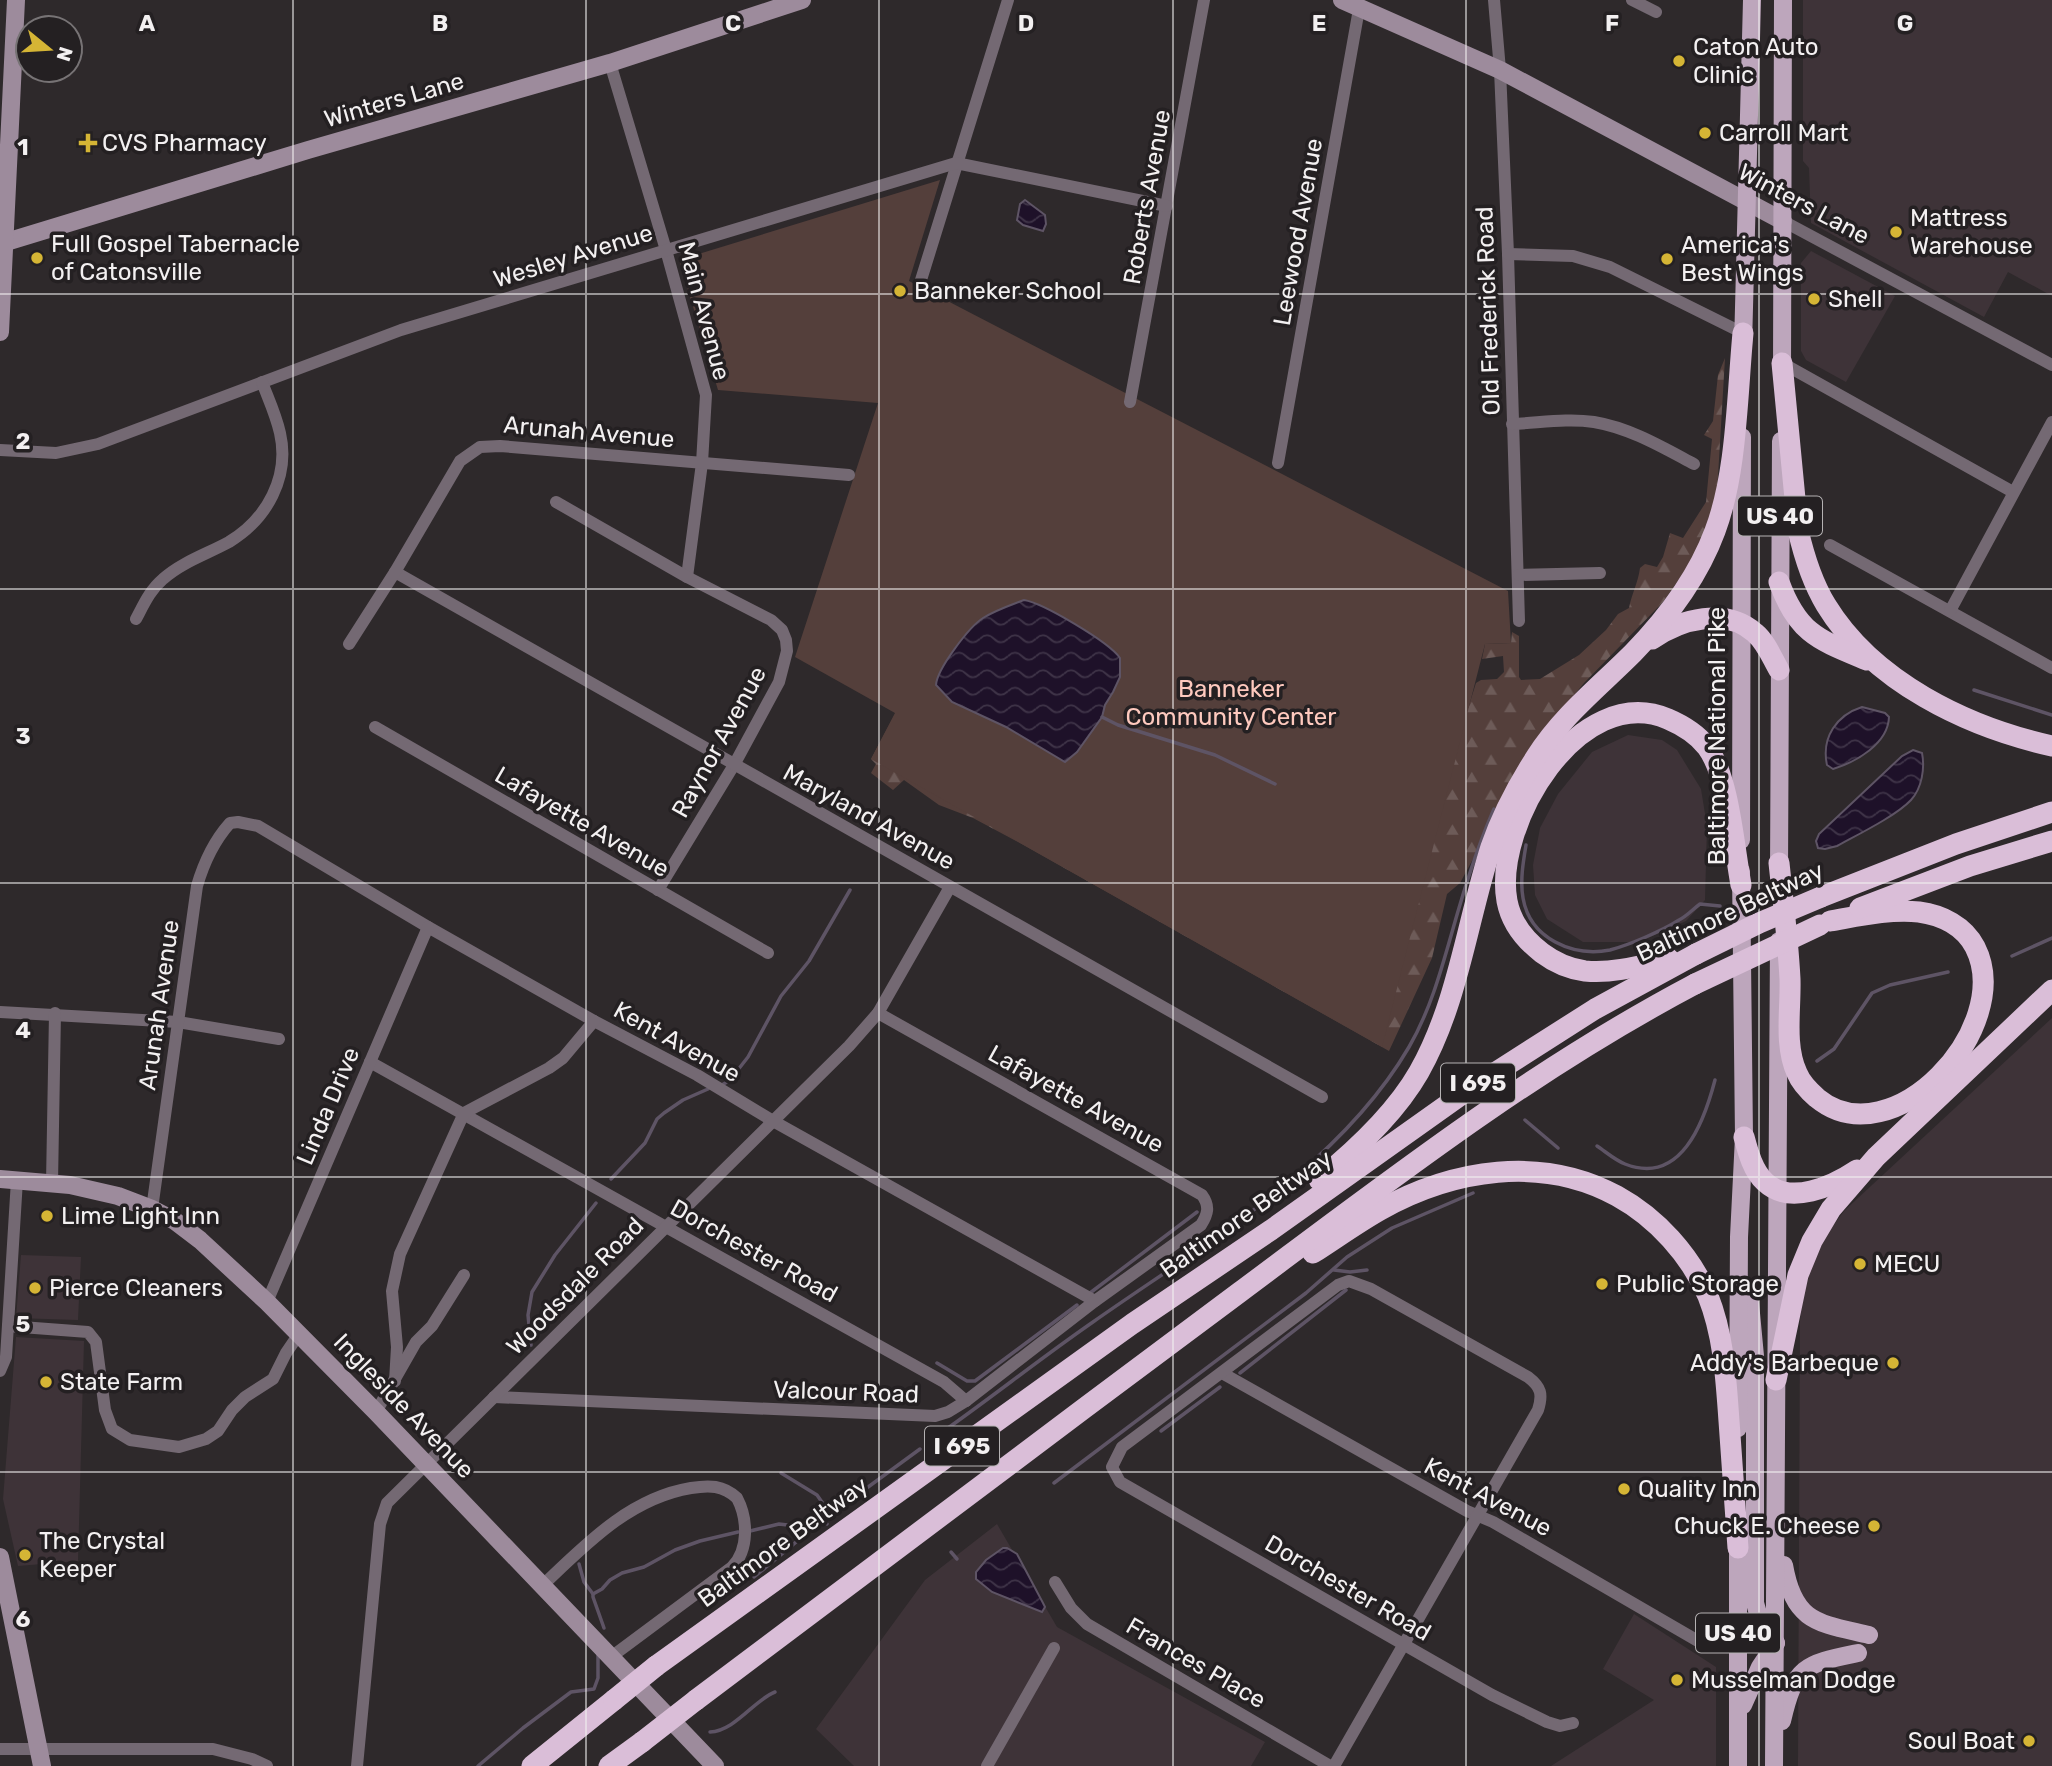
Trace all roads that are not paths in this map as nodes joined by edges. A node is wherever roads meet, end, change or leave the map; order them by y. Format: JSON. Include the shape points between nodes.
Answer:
{"nodes":[{"id":1,"x":16,"y":0,"type":"edge"},
{"id":2,"x":802,"y":0,"type":"edge"},
{"id":3,"x":1008,"y":0,"type":"edge"},
{"id":4,"x":1204,"y":0,"type":"edge"},
{"id":5,"x":1342,"y":0,"type":"edge"},
{"id":6,"x":1494,"y":0,"type":"edge"},
{"id":7,"x":1632,"y":0,"type":"edge"},
{"id":8,"x":1752,"y":0,"type":"edge"},
{"id":9,"x":1777,"y":0,"type":"edge"},
{"id":10,"x":1783,"y":0,"type":"edge"},
{"id":11,"x":1359,"y":9,"type":"junction"},
{"id":12,"x":1656,"y":12,"type":"dead end"},
{"id":13,"x":610,"y":63,"type":"junction"},
{"id":14,"x":1500,"y":70,"type":"junction"},
{"id":15,"x":956,"y":163,"type":"junction"},
{"id":16,"x":1745,"y":200,"type":"junction"},
{"id":17,"x":1167,"y":206,"type":"junction"},
{"id":18,"x":1783,"y":221,"type":"junction"},
{"id":19,"x":2,"y":243,"type":"edge"},
{"id":20,"x":666,"y":250,"type":"junction"},
{"id":21,"x":1508,"y":254,"type":"junction"},
{"id":22,"x":921,"y":280,"type":"dead end"},
{"id":23,"x":0,"y":332,"type":"edge"},
{"id":24,"x":1743,"y":333,"type":"junction"},
{"id":25,"x":1782,"y":363,"type":"junction"},
{"id":26,"x":2052,"y":365,"type":"edge"},
{"id":27,"x":262,"y":382,"type":"junction"},
{"id":28,"x":1130,"y":402,"type":"dead end"},
{"id":29,"x":2052,"y":422,"type":"edge"},
{"id":30,"x":1512,"y":424,"type":"junction"},
{"id":31,"x":0,"y":450,"type":"edge"},
{"id":32,"x":702,"y":463,"type":"junction"},
{"id":33,"x":1278,"y":463,"type":"dead end"},
{"id":34,"x":1694,"y":464,"type":"dead end"},
{"id":35,"x":849,"y":475,"type":"dead end"},
{"id":36,"x":2014,"y":492,"type":"junction"},
{"id":37,"x":556,"y":502,"type":"dead end"},
{"id":38,"x":1830,"y":545,"type":"dead end"},
{"id":39,"x":395,"y":572,"type":"junction"},
{"id":40,"x":1600,"y":573,"type":"dead end"},
{"id":41,"x":1519,"y":575,"type":"junction"},
{"id":42,"x":687,"y":577,"type":"junction"},
{"id":43,"x":1779,"y":582,"type":"junction"},
{"id":44,"x":1950,"y":611,"type":"junction"},
{"id":45,"x":136,"y":619,"type":"dead end"},
{"id":46,"x":1519,"y":621,"type":"dead end"},
{"id":47,"x":1742,"y":625,"type":"junction"},
{"id":48,"x":349,"y":644,"type":"dead end"},
{"id":49,"x":1633,"y":653,"type":"junction"},
{"id":50,"x":1876,"y":664,"type":"junction"},
{"id":51,"x":2052,"y":668,"type":"edge"},
{"id":52,"x":1779,"y":670,"type":"junction"},
{"id":53,"x":375,"y":727,"type":"dead end"},
{"id":54,"x":2052,"y":746,"type":"edge"},
{"id":55,"x":734,"y":765,"type":"junction"},
{"id":56,"x":2052,"y":812,"type":"edge"},
{"id":57,"x":238,"y":822,"type":"joint"},
{"id":58,"x":2052,"y":841,"type":"edge"},
{"id":59,"x":1779,"y":863,"type":"junction"},
{"id":60,"x":1741,"y":885,"type":"junction"},
{"id":61,"x":950,"y":887,"type":"junction"},
{"id":62,"x":658,"y":890,"type":"junction"},
{"id":63,"x":1825,"y":923,"type":"junction"},
{"id":64,"x":428,"y":927,"type":"junction"},
{"id":65,"x":768,"y":953,"type":"dead end"},
{"id":66,"x":1696,"y":954,"type":"junction"},
{"id":67,"x":2052,"y":990,"type":"edge"},
{"id":68,"x":0,"y":1012,"type":"edge"},
{"id":69,"x":55,"y":1013,"type":"junction"},
{"id":70,"x":878,"y":1013,"type":"junction"},
{"id":71,"x":594,"y":1021,"type":"junction"},
{"id":72,"x":178,"y":1022,"type":"junction"},
{"id":73,"x":279,"y":1039,"type":"dead end"},
{"id":74,"x":370,"y":1062,"type":"junction"},
{"id":75,"x":1322,"y":1097,"type":"dead end"},
{"id":76,"x":464,"y":1113,"type":"junction"},
{"id":77,"x":773,"y":1121,"type":"junction"},
{"id":78,"x":1744,"y":1137,"type":"junction"},
{"id":79,"x":1876,"y":1157,"type":"junction"},
{"id":80,"x":8,"y":1180,"type":"edge"},
{"id":81,"x":52,"y":1183,"type":"junction"},
{"id":82,"x":1777,"y":1191,"type":"junction"},
{"id":83,"x":152,"y":1209,"type":"junction"},
{"id":84,"x":1208,"y":1210,"type":"joint"},
{"id":85,"x":665,"y":1226,"type":"junction"},
{"id":86,"x":1739,"y":1237,"type":"junction"},
{"id":87,"x":464,"y":1275,"type":"dead end"},
{"id":88,"x":1096,"y":1301,"type":"junction"},
{"id":89,"x":267,"y":1302,"type":"junction"},
{"id":90,"x":1132,"y":1324,"type":"junction"},
{"id":91,"x":8,"y":1326,"type":"junction"},
{"id":92,"x":299,"y":1334,"type":"junction"},
{"id":93,"x":0,"y":1371,"type":"edge"},
{"id":94,"x":1222,"y":1373,"type":"junction"},
{"id":95,"x":1127,"y":1376,"type":"junction"},
{"id":96,"x":1776,"y":1380,"type":"junction"},
{"id":97,"x":394,"y":1381,"type":"junction"},
{"id":98,"x":494,"y":1397,"type":"junction"},
{"id":99,"x":966,"y":1401,"type":"junction"},
{"id":100,"x":376,"y":1412,"type":"junction"},
{"id":101,"x":426,"y":1464,"type":"junction"},
{"id":102,"x":1776,"y":1514,"type":"junction"},
{"id":103,"x":1479,"y":1516,"type":"junction"},
{"id":104,"x":1738,"y":1548,"type":"junction"},
{"id":105,"x":0,"y":1557,"type":"edge"},
{"id":106,"x":1055,"y":1583,"type":"dead end"},
{"id":107,"x":543,"y":1586,"type":"junction"},
{"id":108,"x":1869,"y":1635,"type":"dead end"},
{"id":109,"x":1776,"y":1643,"type":"junction"},
{"id":110,"x":1404,"y":1644,"type":"junction"},
{"id":111,"x":1738,"y":1646,"type":"junction"},
{"id":112,"x":1054,"y":1648,"type":"dead end"},
{"id":113,"x":1858,"y":1653,"type":"dead end"},
{"id":114,"x":611,"y":1657,"type":"junction"},
{"id":115,"x":1738,"y":1718,"type":"junction"},
{"id":116,"x":1573,"y":1723,"type":"dead end"},
{"id":117,"x":574,"y":1733,"type":"junction"},
{"id":118,"x":0,"y":1749,"type":"edge"},
{"id":119,"x":41,"y":1757,"type":"edge"},
{"id":120,"x":1774,"y":1760,"type":"edge"},
{"id":121,"x":708,"y":1764,"type":"edge"},
{"id":122,"x":267,"y":1766,"type":"edge"},
{"id":123,"x":357,"y":1766,"type":"edge"},
{"id":124,"x":524,"y":1766,"type":"edge"},
{"id":125,"x":531,"y":1766,"type":"edge"},
{"id":126,"x":609,"y":1766,"type":"edge"},
{"id":127,"x":987,"y":1766,"type":"edge"},
{"id":128,"x":1332,"y":1766,"type":"edge"},
{"id":129,"x":1738,"y":1766,"type":"edge"}],
"edges":[{"from":1,"to":19,"type":"main road"},
{"from":2,"to":13,"type":"main road","name":"Winters Lane"},
{"from":3,"to":15,"type":"street"},
{"from":4,"to":17,"type":"street","name":"Roberts Avenue"},
{"from":5,"to":11,"type":"main road","name":"Winters Lane"},
{"from":6,"to":14,"type":"street","name":"Old Frederick Road"},
{"from":7,"to":12,"type":"street"},
{"from":8,"to":16,"type":"main road","name":"Baltimore National Pike","number":"US 40"},
{"from":9,"to":10,"type":"main road"},
{"from":10,"to":18,"type":"main road","number":"US 40"},
{"from":11,"to":14,"type":"main road","name":"Winters Lane"},
{"from":11,"to":33,"type":"street","name":"Leewood Avenue"},
{"from":13,"to":19,"type":"main road","name":"Winters Lane"},
{"from":13,"to":20,"type":"street","name":"Main Avenue"},
{"from":14,"to":16,"type":"main road","name":"Winters Lane"},
{"from":14,"to":21,"type":"street","name":"Old Frederick Road"},
{"from":15,"to":17,"type":"street","name":"Wesley Avenue"},
{"from":15,"to":20,"type":"street","name":"Wesley Avenue"},
{"from":15,"to":22,"type":"street"},
{"from":16,"to":18,"type":"main road","name":"Winters Lane"},
{"from":16,"to":24,"type":"main road","name":"Baltimore National Pike","number":"US 40"},
{"from":17,"to":28,"type":"street","name":"Roberts Avenue"},
{"from":18,"to":25,"type":"main road","number":"US 40"},
{"from":18,"to":26,"type":"street","name":"Winters Lane"},
{"from":19,"to":23,"type":"main road"},
{"from":20,"to":27,"type":"street","name":"Wesley Avenue","via":[[401,330]]},
{"from":20,"to":32,"type":"street","name":"Main Avenue","via":[[706,395]]},
{"from":21,"to":24,"type":"street","via":[[1573,256],[1610,267]]},
{"from":21,"to":30,"type":"street","name":"Old Frederick Road"},
{"from":24,"to":47,"type":"main road","name":"Baltimore National Pike","number":"US 40"},
{"from":24,"to":49,"type":"highway","via":[[1726,498],[1715,531],[1684,592]]},
{"from":25,"to":36,"type":"street"},
{"from":25,"to":43,"type":"main road","number":"US 40"},
{"from":25,"to":50,"type":"highway","via":[[1794,501],[1804,555],[1827,605]]},
{"from":27,"to":31,"type":"street","name":"Wesley Avenue","via":[[77,450]]},
{"from":27,"to":45,"type":"street","via":[[282,450],[272,498],[241,534],[162,579]]},
{"from":29,"to":36,"type":"street"},
{"from":30,"to":34,"type":"street","via":[[1595,422],[1633,433]]},
{"from":30,"to":41,"type":"street","name":"Old Frederick Road"},
{"from":32,"to":35,"type":"street","name":"Arunah Avenue"},
{"from":32,"to":39,"type":"street","name":"Arunah Avenue","via":[[480,447],[460,461]]},
{"from":32,"to":42,"type":"street","name":"Main Avenue"},
{"from":36,"to":44,"type":"street"},
{"from":37,"to":42,"type":"street","name":"Raynor Avenue"},
{"from":38,"to":44,"type":"street"},
{"from":39,"to":48,"type":"street","name":"Arunah Avenue"},
{"from":39,"to":55,"type":"street","name":"Maryland Avenue"},
{"from":40,"to":41,"type":"street"},
{"from":41,"to":46,"type":"street","name":"Old Frederick Road"},
{"from":42,"to":55,"type":"street","name":"Raynor Avenue","via":[[771,620],[786,640],[779,682]]},
{"from":43,"to":50,"type":"highway","via":[[1788,606],[1806,629]]},
{"from":43,"to":52,"type":"main road","number":"US 40"},
{"from":44,"to":51,"type":"street"},
{"from":47,"to":49,"type":"highway","via":[[1727,619],[1696,620],[1675,626]]},
{"from":47,"to":52,"type":"highway","via":[[1764,643]]},
{"from":47,"to":60,"type":"main road","name":"Baltimore National Pike","number":"US 40"},
{"from":49,"to":90,"type":"highway","via":[[1554,731],[1506,809],[1483,874],[1452,997],[1431,1049],[1406,1092],[1341,1162]]},
{"from":50,"to":54,"type":"highway","via":[[1946,708]]},
{"from":52,"to":59,"type":"main road","number":"US 40"},
{"from":53,"to":62,"type":"street","name":"Lafayette Avenue"},
{"from":55,"to":61,"type":"street","name":"Maryland Avenue"},
{"from":55,"to":62,"type":"street","name":"Raynor Avenue"},
{"from":56,"to":66,"type":"highway","name":"Baltimore Beltway","number":"I 695","bridge":true,"via":[[1821,897]]},
{"from":57,"to":64,"type":"street","name":"Kent Avenue","via":[[258,826]]},
{"from":57,"to":72,"type":"street","name":"Arunah Avenue","via":[[223,831],[203,865]]},
{"from":58,"to":63,"type":"highway","name":"Baltimore Beltway","number":"I 695","via":[[1970,866]]},
{"from":59,"to":63,"type":"highway","via":[[1790,979],[1790,1040],[1797,1074],[1825,1105],[1842,1112],[1878,1112],[1917,1094],[1950,1066],[1961,1050],[1984,993],[1980,957],[1963,931],[1935,915],[1887,912]]},
{"from":59,"to":82,"type":"main road","number":"US 40"},
{"from":60,"to":66,"type":"highway","via":[[1719,770],[1707,747],[1680,724],[1646,713],[1608,717],[1572,741],[1536,786],[1515,835],[1506,880],[1513,920],[1535,947],[1550,959],[1585,971],[1606,972]]},
{"from":60,"to":78,"type":"main road","name":"Baltimore National Pike","number":"US 40"},
{"from":61,"to":70,"type":"street","name":"Woodsdale Road"},
{"from":61,"to":75,"type":"street","name":"Maryland Avenue"},
{"from":62,"to":65,"type":"street","name":"Lafayette Avenue"},
{"from":63,"to":95,"type":"highway","name":"Baltimore Beltway","number":"I 695","bridge":true,"via":[[1695,984],[1608,1032],[1485,1111]]},
{"from":64,"to":71,"type":"street","name":"Kent Avenue"},
{"from":64,"to":74,"type":"street","name":"Linda Drive"},
{"from":66,"to":90,"type":"highway","name":"Baltimore Beltway","number":"I 695","via":[[1508,1063]]},
{"from":67,"to":79,"type":"highway"},
{"from":68,"to":69,"type":"street"},
{"from":69,"to":72,"type":"street"},
{"from":69,"to":81,"type":"street"},
{"from":70,"to":77,"type":"street","name":"Woodsdale Road"},
{"from":70,"to":84,"type":"street","name":"Lafayette Avenue","via":[[1190,1187],[1202,1195]]},
{"from":71,"to":76,"type":"street","via":[[549,1068]]},
{"from":71,"to":77,"type":"street","name":"Kent Avenue"},
{"from":72,"to":73,"type":"street"},
{"from":72,"to":83,"type":"street","name":"Arunah Avenue"},
{"from":74,"to":76,"type":"street","name":"Dorchester Road"},
{"from":74,"to":89,"type":"street","name":"Linda Drive"},
{"from":76,"to":85,"type":"street","name":"Dorchester Road"},
{"from":76,"to":97,"type":"street","via":[[395,1272]]},
{"from":77,"to":85,"type":"street","name":"Woodsdale Road"},
{"from":77,"to":88,"type":"street","name":"Kent Avenue"},
{"from":78,"to":82,"type":"highway","via":[[1758,1174]]},
{"from":78,"to":86,"type":"main road","name":"Baltimore National Pike","number":"US 40"},
{"from":79,"to":82,"type":"highway","via":[[1814,1190]]},
{"from":79,"to":96,"type":"highway","via":[[1832,1209],[1805,1256],[1792,1294]]},
{"from":80,"to":81,"type":"main road","name":"Ingleside Avenue"},
{"from":80,"to":91,"type":"street"},
{"from":81,"to":83,"type":"main road","name":"Ingleside Avenue","via":[[118,1196]]},
{"from":82,"to":96,"type":"main road","number":"US 40"},
{"from":83,"to":89,"type":"main road","name":"Ingleside Avenue","via":[[200,1240]]},
{"from":84,"to":88,"type":"street","name":"Valcour Road","via":[[1193,1232]]},
{"from":85,"to":98,"type":"street","name":"Woodsdale Road"},
{"from":85,"to":99,"type":"street","name":"Dorchester Road","via":[[944,1382]]},
{"from":86,"to":104,"type":"main road","name":"Baltimore National Pike","number":"US 40"},
{"from":86,"to":109,"type":"main road","via":[[1755,1356],[1755,1603]]},
{"from":87,"to":97,"type":"street"},
{"from":88,"to":99,"type":"street","name":"Valcour Road"},
{"from":89,"to":92,"type":"main road","name":"Ingleside Avenue"},
{"from":90,"to":117,"type":"highway","name":"Baltimore Beltway","number":"I 695","bridge":true,"via":[[656,1666]]},
{"from":91,"to":92,"type":"street","via":[[88,1332],[96,1342],[112,1429],[130,1440],[179,1447],[218,1431],[232,1409],[274,1379]]},
{"from":91,"to":93,"type":"street"},
{"from":92,"to":100,"type":"main road","name":"Ingleside Avenue"},
{"from":94,"to":103,"type":"street","name":"Kent Avenue"},
{"from":94,"to":103,"type":"street","via":[[1338,1285],[1349,1281],[1371,1289],[1538,1384],[1538,1410]]},
{"from":94,"to":110,"type":"street","name":"Dorchester Road","via":[[1122,1447],[1112,1467],[1120,1482]]},
{"from":95,"to":104,"type":"highway","via":[[1354,1226],[1412,1195],[1509,1170],[1574,1177],[1630,1203],[1651,1219],[1691,1265],[1708,1297],[1725,1367]]},
{"from":95,"to":126,"type":"highway","name":"Baltimore Beltway","number":"I 695","bridge":true},
{"from":96,"to":102,"type":"main road","number":"US 40"},
{"from":97,"to":100,"type":"street"},
{"from":98,"to":99,"type":"street","name":"Valcour Road","via":[[919,1417],[948,1412]]},
{"from":98,"to":101,"type":"street","name":"Woodsdale Road"},
{"from":100,"to":101,"type":"main road","name":"Ingleside Avenue"},
{"from":101,"to":107,"type":"main road","name":"Ingleside Avenue"},
{"from":101,"to":123,"type":"street","name":"Woodsdale Road","via":[[393,1495],[382,1514]]},
{"from":102,"to":108,"type":"main road","via":[[1788,1590],[1803,1613]]},
{"from":102,"to":109,"type":"main road","number":"US 40"},
{"from":103,"to":110,"type":"street"},
{"from":103,"to":111,"type":"street","name":"Kent Avenue","via":[[1698,1642]]},
{"from":104,"to":111,"type":"main road","name":"Baltimore National Pike","number":"US 40"},
{"from":105,"to":119,"type":"main road"},
{"from":106,"to":128,"type":"street","name":"Frances Place","via":[[1087,1624]]},
{"from":107,"to":114,"type":"main road","name":"Ingleside Avenue"},
{"from":107,"to":114,"type":"street","via":[[611,1524],[655,1498],[712,1486],[737,1498],[745,1542],[740,1559]]},
{"from":109,"to":115,"type":"main road","via":[[1748,1689]]},
{"from":109,"to":120,"type":"main road","number":"US 40"},
{"from":110,"to":116,"type":"street","name":"Dorchester Road","via":[[1547,1722]]},
{"from":110,"to":128,"type":"street"},
{"from":111,"to":115,"type":"main road","name":"Baltimore National Pike","number":"US 40"},
{"from":112,"to":127,"type":"street"},
{"from":113,"to":120,"type":"main road","via":[[1819,1661],[1798,1675],[1787,1700]]},
{"from":114,"to":121,"type":"main road","name":"Ingleside Avenue"},
{"from":115,"to":129,"type":"main road","name":"Baltimore National Pike","number":"US 40"},
{"from":117,"to":124,"type":"highway"},
{"from":117,"to":125,"type":"highway","name":"Baltimore Beltway","number":"I 695"},
{"from":118,"to":119,"type":"street"},
{"from":119,"to":122,"type":"street","via":[[213,1749]]}]}
